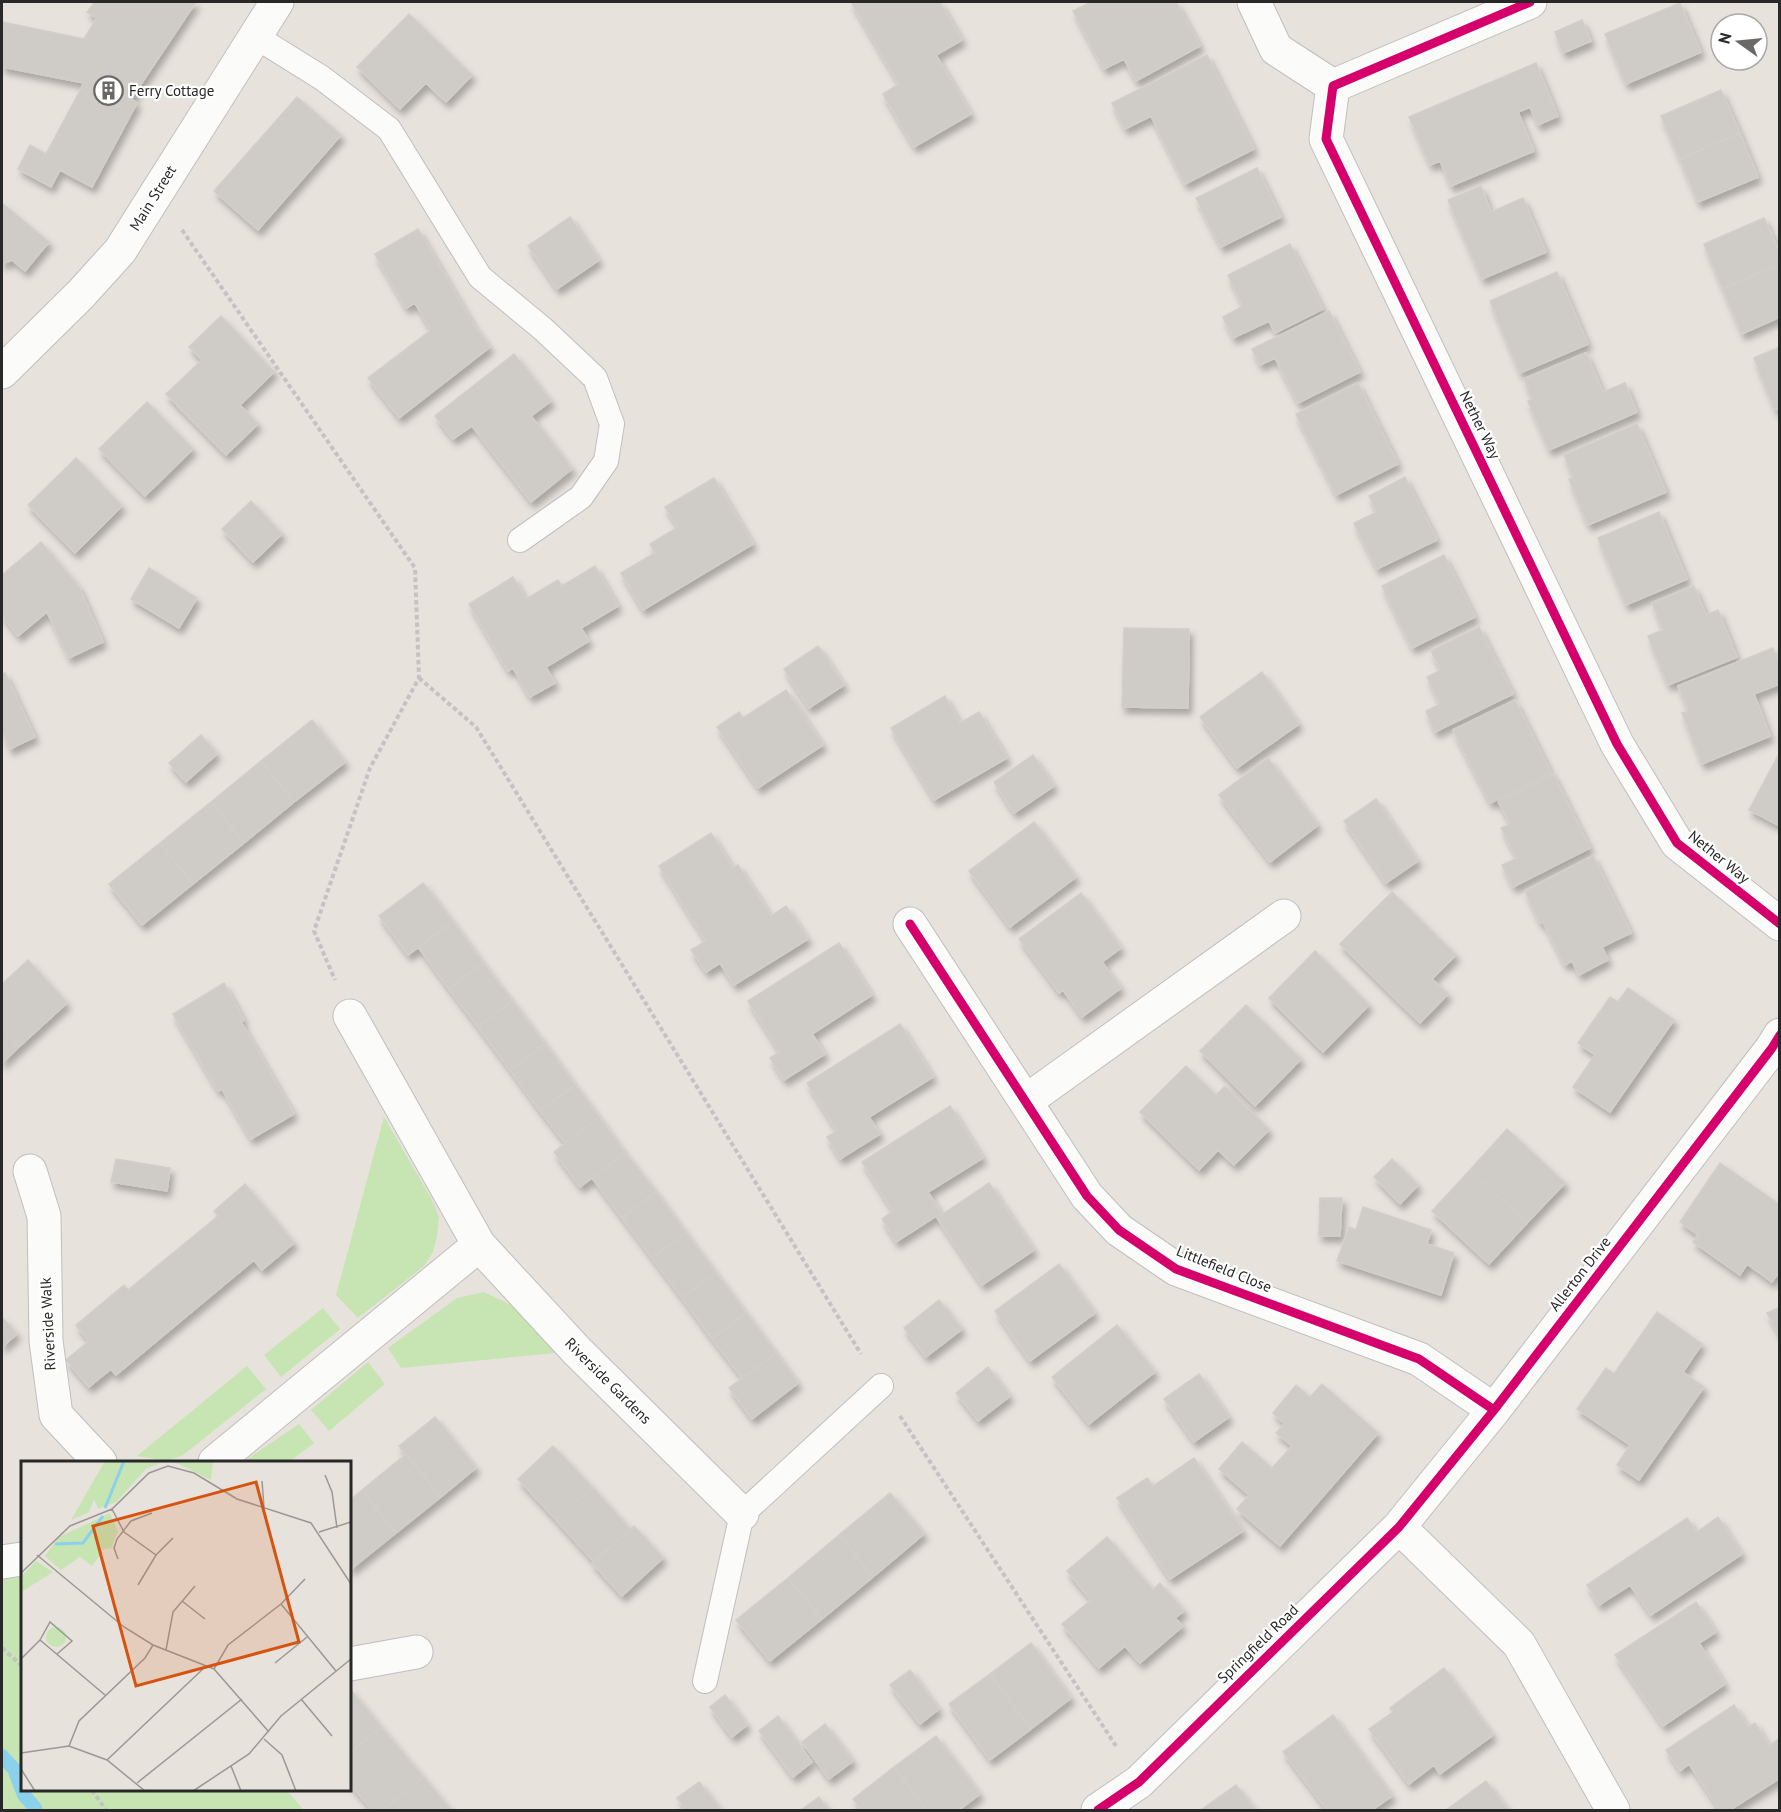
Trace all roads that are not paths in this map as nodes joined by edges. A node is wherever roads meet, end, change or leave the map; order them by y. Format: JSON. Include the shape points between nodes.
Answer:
{"nodes":[{"id":1,"x":276,"y":2,"type":"edge"},
{"id":2,"x":1254,"y":2,"type":"edge"},
{"id":3,"x":1530,"y":2,"type":"edge"},
{"id":4,"x":254,"y":35,"type":"junction"},
{"id":5,"x":1333,"y":86,"type":"junction"},
{"id":6,"x":2,"y":372,"type":"edge"},
{"id":7,"x":520,"y":540,"type":"dead end"},
{"id":8,"x":1284,"y":915,"type":"dead end"},
{"id":9,"x":910,"y":924,"type":"dead end"},
{"id":10,"x":1779,"y":924,"type":"edge"},
{"id":11,"x":350,"y":1016,"type":"road end"},
{"id":12,"x":1777,"y":1048,"type":"edge"},
{"id":13,"x":1026,"y":1101,"type":"junction"},
{"id":14,"x":30,"y":1171,"type":"dead end"},
{"id":15,"x":479,"y":1245,"type":"junction"},
{"id":16,"x":881,"y":1386,"type":"road end"},
{"id":17,"x":1494,"y":1410,"type":"junction"},
{"id":18,"x":99,"y":1461,"type":"edge"},
{"id":19,"x":216,"y":1461,"type":"edge"},
{"id":20,"x":742,"y":1514,"type":"junction"},
{"id":21,"x":1399,"y":1527,"type":"junction"},
{"id":22,"x":21,"y":1559,"type":"edge"},
{"id":23,"x":2,"y":1562,"type":"edge"},
{"id":24,"x":416,"y":1652,"type":"dead end"},
{"id":25,"x":351,"y":1664,"type":"edge"},
{"id":26,"x":705,"y":1681,"type":"dead end"},
{"id":27,"x":1098,"y":1810,"type":"edge"},
{"id":28,"x":1612,"y":1810,"type":"edge"}],
"edges":[{"from":1,"to":4,"type":"street","name":"Main Street"},
{"from":2,"to":5,"type":"street","via":[[1276,49]]},
{"from":3,"to":5,"type":"street"},
{"from":4,"to":6,"type":"street","name":"Main Street","via":[[120,251]]},
{"from":4,"to":7,"type":"lane","via":[[322,78],[389,129],[480,277],[595,378],[612,424],[606,461],[581,497]]},
{"from":5,"to":10,"type":"street","name":"Nether Way","via":[[1326,139],[1617,744],[1677,843]]},
{"from":8,"to":13,"type":"street"},
{"from":9,"to":13,"type":"street","name":"Littlefield Close"},
{"from":11,"to":15,"type":"street","name":"Riverside Gardens"},
{"from":12,"to":17,"type":"street","name":"Allerton Drive"},
{"from":13,"to":17,"type":"street","name":"Littlefield Close","via":[[1088,1196],[1119,1230],[1176,1269],[1419,1359]]},
{"from":14,"to":18,"type":"street","name":"Riverside Walk","via":[[44,1216],[46,1341],[56,1414]]},
{"from":15,"to":19,"type":"street"},
{"from":15,"to":20,"type":"street","name":"Riverside Gardens","via":[[577,1351]]},
{"from":16,"to":20,"type":"lane"},
{"from":17,"to":21,"type":"street","name":"Allerton Drive"},
{"from":20,"to":26,"type":"lane"},
{"from":21,"to":27,"type":"street","name":"Springfield Road","via":[[1139,1782]]},
{"from":21,"to":28,"type":"street","via":[[1520,1644]]},
{"from":22,"to":23,"type":"street"},
{"from":24,"to":25,"type":"street"}]}
